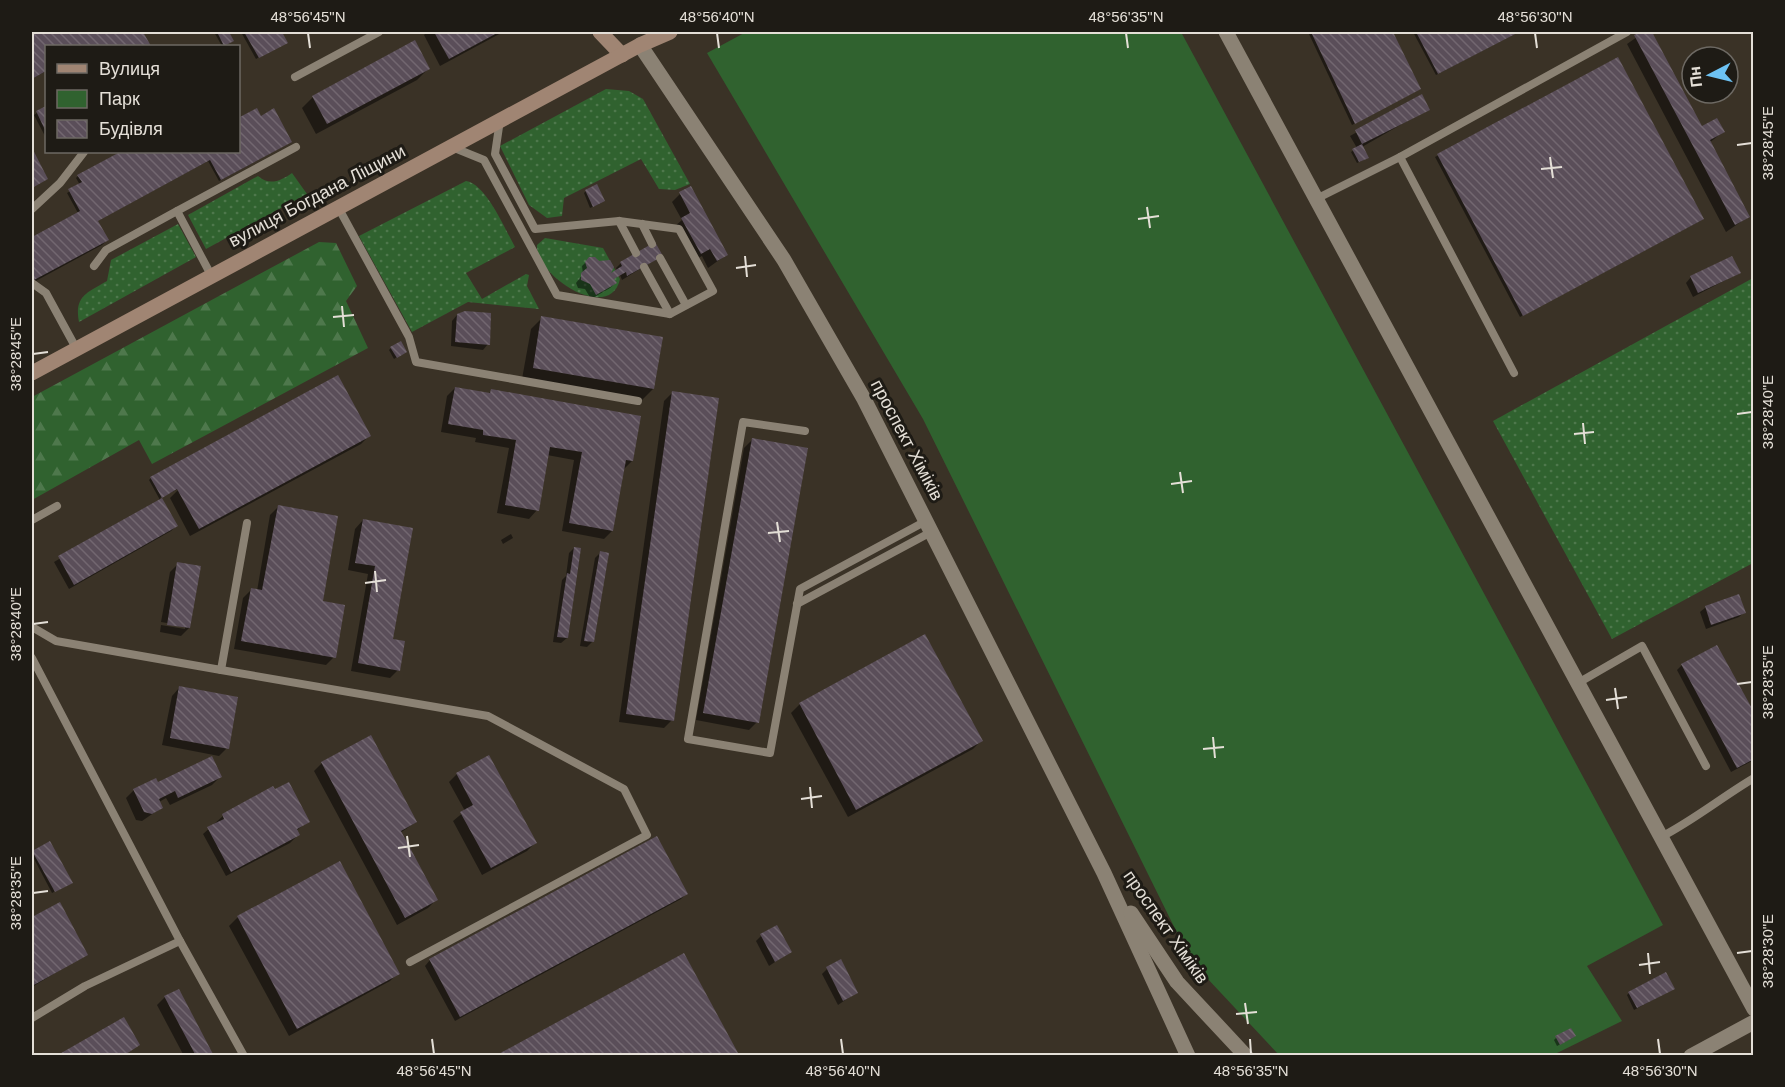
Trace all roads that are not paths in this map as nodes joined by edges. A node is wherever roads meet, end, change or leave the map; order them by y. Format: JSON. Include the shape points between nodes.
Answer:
{"nodes":[{"id":1,"x":379,"y":32,"type":"edge"},
{"id":2,"x":600,"y":32,"type":"edge"},
{"id":3,"x":1226,"y":32,"type":"edge"},
{"id":4,"x":1627,"y":32,"type":"edge"},
{"id":5,"x":369,"y":34,"type":"edge"},
{"id":6,"x":661,"y":34,"type":"edge"},
{"id":7,"x":640,"y":45,"type":"junction"},
{"id":8,"x":622,"y":55,"type":"junction"},
{"id":9,"x":295,"y":77,"type":"dead end"},
{"id":10,"x":500,"y":120,"type":"junction"},
{"id":11,"x":450,"y":146,"type":"junction"},
{"id":12,"x":296,"y":147,"type":"dead end"},
{"id":13,"x":83,"y":153,"type":"edge"},
{"id":14,"x":1400,"y":158,"type":"junction"},
{"id":15,"x":1316,"y":199,"type":"junction"},
{"id":16,"x":338,"y":207,"type":"junction"},
{"id":17,"x":32,"y":209,"type":"edge"},
{"id":18,"x":177,"y":211,"type":"junction"},
{"id":19,"x":619,"y":221,"type":"junction"},
{"id":20,"x":642,"y":224,"type":"junction"},
{"id":21,"x":652,"y":244,"type":"dead end"},
{"id":22,"x":636,"y":253,"type":"dead end"},
{"id":23,"x":660,"y":258,"type":"dead end"},
{"id":24,"x":94,"y":266,"type":"dead end"},
{"id":25,"x":644,"y":267,"type":"dead end"},
{"id":26,"x":211,"y":275,"type":"junction"},
{"id":27,"x":32,"y":283,"type":"edge"},
{"id":28,"x":686,"y":305,"type":"junction"},
{"id":29,"x":669,"y":314,"type":"junction"},
{"id":30,"x":76,"y":348,"type":"junction"},
{"id":31,"x":32,"y":373,"type":"edge"},
{"id":32,"x":1514,"y":373,"type":"dead end"},
{"id":33,"x":638,"y":401,"type":"dead end"},
{"id":34,"x":805,"y":431,"type":"dead end"},
{"id":35,"x":57,"y":506,"type":"dead end"},
{"id":36,"x":32,"y":520,"type":"edge"},
{"id":37,"x":247,"y":523,"type":"dead end"},
{"id":38,"x":930,"y":526,"type":"junction"},
{"id":39,"x":32,"y":627,"type":"edge"},
{"id":40,"x":32,"y":658,"type":"edge"},
{"id":41,"x":220,"y":670,"type":"junction"},
{"id":42,"x":1578,"y":683,"type":"junction"},
{"id":43,"x":1706,"y":766,"type":"dead end"},
{"id":44,"x":1754,"y":778,"type":"edge"},
{"id":45,"x":1661,"y":837,"type":"junction"},
{"id":46,"x":1104,"y":873,"type":"junction"},
{"id":47,"x":180,"y":942,"type":"junction"},
{"id":48,"x":411,"y":962,"type":"dead end"},
{"id":49,"x":1754,"y":1009,"type":"edge"},
{"id":50,"x":32,"y":1018,"type":"edge"},
{"id":51,"x":1754,"y":1022,"type":"edge"},
{"id":52,"x":1698,"y":1054,"type":"edge"},
{"id":53,"x":244,"y":1056,"type":"edge"},
{"id":54,"x":1188,"y":1056,"type":"edge"},
{"id":55,"x":1246,"y":1056,"type":"edge"}],
"edges":[{"from":1,"to":5,"type":"lane"},
{"from":2,"to":8,"type":"main road"},
{"from":3,"to":15,"type":"street"},
{"from":4,"to":14,"type":"lane"},
{"from":5,"to":9,"type":"lane"},
{"from":6,"to":7,"type":"main road","name":"вулиця Богдана Ліщини"},
{"from":7,"to":8,"type":"main road","name":"вулиця Богдана Ліщини"},
{"from":7,"to":38,"type":"street","name":"проспект Хіміків","via":[[784,260],[864,399]]},
{"from":8,"to":10,"type":"main road","name":"вулиця Богдана Ліщини"},
{"from":10,"to":11,"type":"main road","name":"вулиця Богдана Ліщини"},
{"from":10,"to":19,"type":"lane","via":[[495,154],[535,229]]},
{"from":11,"to":16,"type":"main road","name":"вулиця Богдана Ліщини"},
{"from":11,"to":29,"type":"lane","via":[[484,160],[557,296]]},
{"from":12,"to":18,"type":"lane"},
{"from":13,"to":17,"type":"lane","via":[[60,183]]},
{"from":14,"to":15,"type":"lane"},
{"from":14,"to":32,"type":"lane"},
{"from":15,"to":42,"type":"street"},
{"from":16,"to":26,"type":"main road","name":"вулиця Богдана Ліщини"},
{"from":16,"to":33,"type":"lane","via":[[409,337],[416,362]]},
{"from":18,"to":24,"type":"lane","via":[[106,250]]},
{"from":18,"to":26,"type":"lane"},
{"from":19,"to":20,"type":"lane"},
{"from":19,"to":22,"type":"lane"},
{"from":20,"to":21,"type":"lane"},
{"from":20,"to":28,"type":"lane","via":[[679,229],[702,270],[712,291]]},
{"from":23,"to":28,"type":"lane"},
{"from":25,"to":29,"type":"lane"},
{"from":26,"to":30,"type":"main road","name":"вулиця Богдана Ліщини"},
{"from":27,"to":30,"type":"lane","via":[[46,293]]},
{"from":28,"to":29,"type":"lane"},
{"from":30,"to":31,"type":"main road","name":"вулиця Богдана Ліщини"},
{"from":34,"to":38,"type":"lane","via":[[743,422],[688,739],[770,753],[800,589]]},
{"from":35,"to":36,"type":"lane"},
{"from":37,"to":41,"type":"lane"},
{"from":38,"to":46,"type":"street","name":"проспект Хіміків"},
{"from":39,"to":41,"type":"lane","via":[[56,641]]},
{"from":40,"to":47,"type":"lane"},
{"from":41,"to":48,"type":"lane","via":[[488,716],[624,789],[648,835]]},
{"from":42,"to":43,"type":"lane","via":[[1642,646]]},
{"from":42,"to":45,"type":"street"},
{"from":44,"to":45,"type":"lane"},
{"from":45,"to":49,"type":"street"},
{"from":46,"to":54,"type":"street","name":"проспект Хіміків"},
{"from":46,"to":55,"type":"street","name":"проспект Хіміків","via":[[1177,982]]},
{"from":47,"to":50,"type":"lane","via":[[85,986]]},
{"from":47,"to":53,"type":"lane"},
{"from":51,"to":52,"type":"street"}]}
